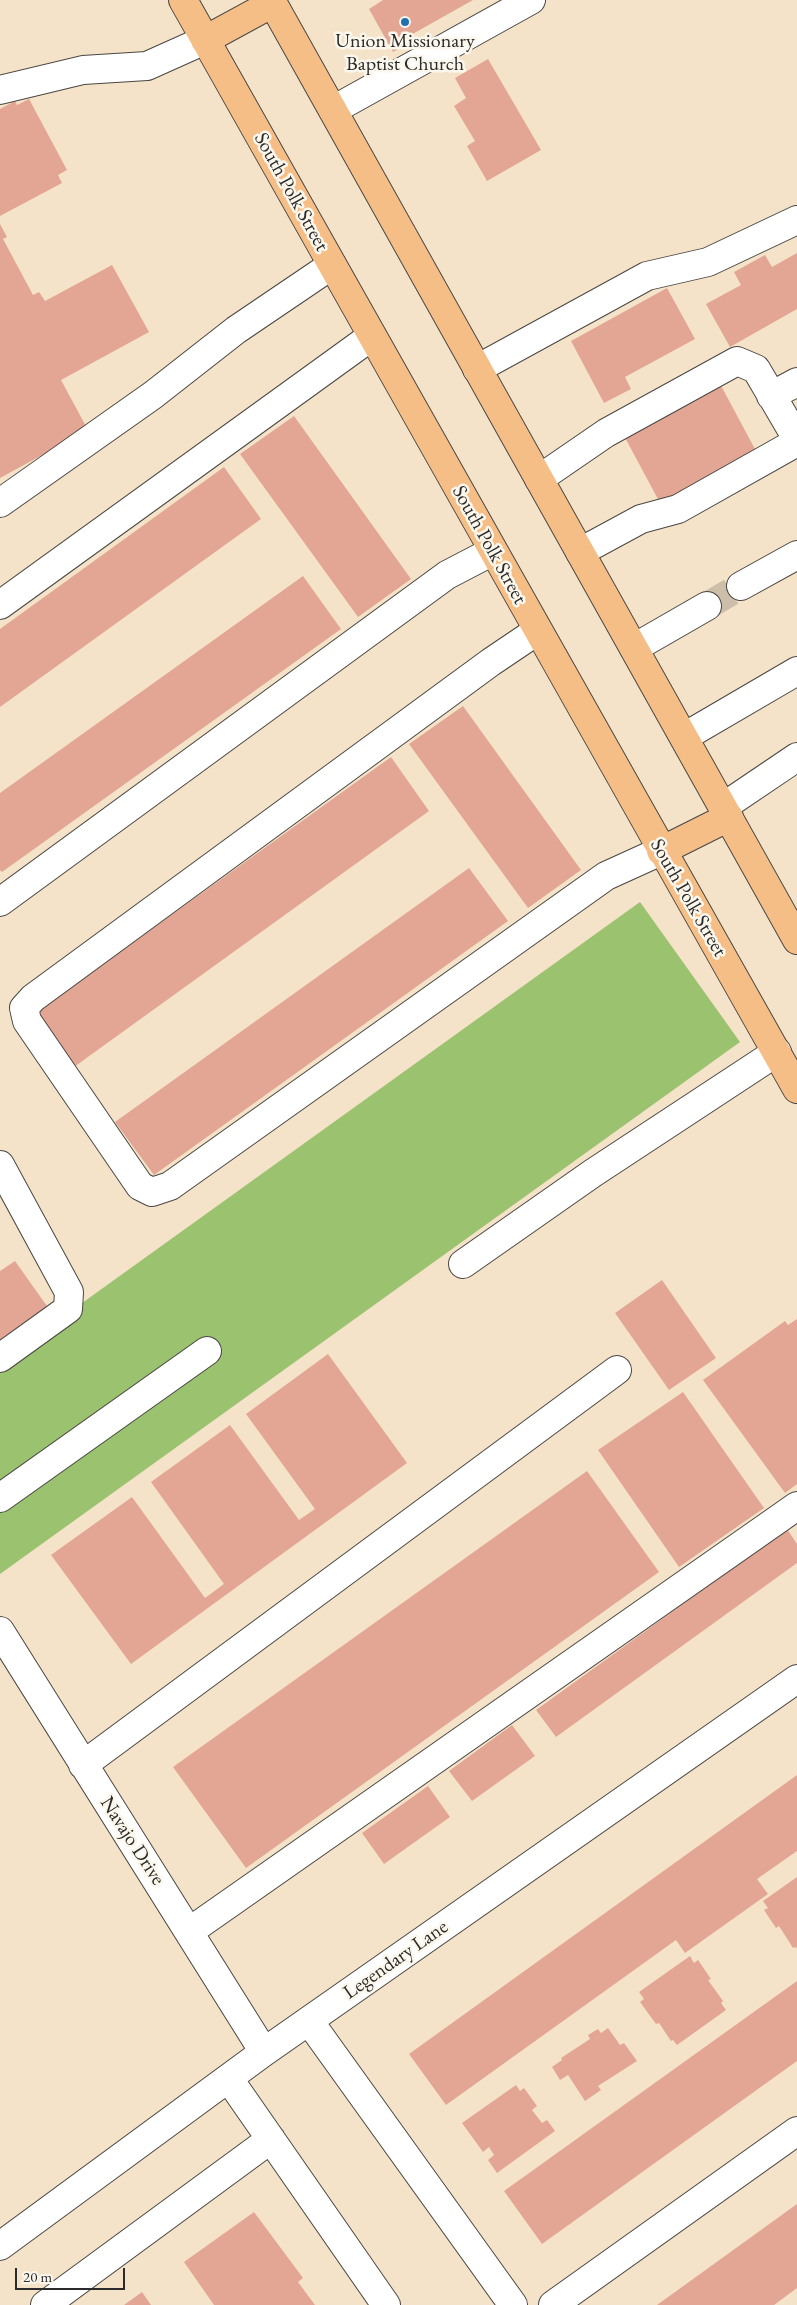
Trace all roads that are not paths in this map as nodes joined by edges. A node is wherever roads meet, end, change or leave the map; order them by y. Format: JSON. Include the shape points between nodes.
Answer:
{"nodes":[{"id":1,"x":183,"y":0,"type":"edge"},
{"id":2,"x":531,"y":0,"type":"edge"},
{"id":3,"x":272,"y":2,"type":"edge"},
{"id":4,"x":206,"y":40,"type":"junction"},
{"id":5,"x":0,"y":90,"type":"edge"},
{"id":6,"x":333,"y":110,"type":"junction"},
{"id":7,"x":797,"y":220,"type":"edge"},
{"id":8,"x":332,"y":265,"type":"junction"},
{"id":9,"x":372,"y":336,"type":"junction"},
{"id":10,"x":478,"y":369,"type":"junction"},
{"id":11,"x":797,"y":382,"type":"edge"},
{"id":12,"x":772,"y":396,"type":"junction"},
{"id":13,"x":797,"y":441,"type":"edge"},
{"id":14,"x":539,"y":480,"type":"junction"},
{"id":15,"x":0,"y":503,"type":"edge"},
{"id":16,"x":493,"y":551,"type":"junction"},
{"id":17,"x":580,"y":552,"type":"junction"},
{"id":18,"x":797,"y":555,"type":"edge"},
{"id":19,"x":742,"y":586,"type":"tunnel mouth"},
{"id":20,"x":0,"y":605,"type":"edge"},
{"id":21,"x":707,"y":606,"type":"tunnel mouth"},
{"id":22,"x":538,"y":631,"type":"junction"},
{"id":23,"x":634,"y":648,"type":"junction"},
{"id":24,"x":797,"y":671,"type":"edge"},
{"id":25,"x":684,"y":738,"type":"junction"},
{"id":26,"x":797,"y":757,"type":"edge"},
{"id":27,"x":726,"y":812,"type":"junction"},
{"id":28,"x":661,"y":851,"type":"junction"},
{"id":29,"x":0,"y":902,"type":"edge"},
{"id":30,"x":797,"y":940,"type":"edge"},
{"id":31,"x":777,"y":1052,"type":"junction"},
{"id":32,"x":797,"y":1089,"type":"edge"},
{"id":33,"x":0,"y":1165,"type":"edge"},
{"id":34,"x":464,"y":1264,"type":"dead end"},
{"id":35,"x":207,"y":1351,"type":"dead end"},
{"id":36,"x":0,"y":1358,"type":"edge"},
{"id":37,"x":617,"y":1370,"type":"dead end"},
{"id":38,"x":0,"y":1498,"type":"edge"},
{"id":39,"x":797,"y":1506,"type":"edge"},
{"id":40,"x":0,"y":1631,"type":"edge"},
{"id":41,"x":797,"y":1679,"type":"edge"},
{"id":42,"x":83,"y":1765,"type":"junction"},
{"id":43,"x":190,"y":1931,"type":"junction"},
{"id":44,"x":309,"y":2021,"type":"junction"},
{"id":45,"x":264,"y":2052,"type":"junction"},
{"id":46,"x":229,"y":2079,"type":"junction"},
{"id":47,"x":797,"y":2131,"type":"edge"},
{"id":48,"x":271,"y":2139,"type":"junction"},
{"id":49,"x":0,"y":2246,"type":"edge"},
{"id":50,"x":45,"y":2305,"type":"edge"},
{"id":51,"x":386,"y":2305,"type":"edge"},
{"id":52,"x":513,"y":2305,"type":"edge"},
{"id":53,"x":553,"y":2305,"type":"edge"}],
"edges":[{"from":1,"to":4,"type":"main road","name":"South Polk Street"},
{"from":2,"to":6,"type":"street"},
{"from":3,"to":4,"type":"main road"},
{"from":3,"to":6,"type":"main road"},
{"from":4,"to":5,"type":"street","via":[[147,66],[83,70]]},
{"from":4,"to":8,"type":"main road","name":"South Polk Street"},
{"from":6,"to":10,"type":"main road"},
{"from":7,"to":10,"type":"street","via":[[708,262],[647,276]]},
{"from":8,"to":9,"type":"main road","name":"South Polk Street"},
{"from":8,"to":15,"type":"street","via":[[236,330],[153,395]]},
{"from":9,"to":16,"type":"main road","name":"South Polk Street"},
{"from":9,"to":20,"type":"street"},
{"from":10,"to":14,"type":"main road"},
{"from":11,"to":12,"type":"street"},
{"from":12,"to":13,"type":"street"},
{"from":12,"to":14,"type":"street","via":[[756,369],[737,361],[606,433]]},
{"from":13,"to":17,"type":"street","via":[[678,509],[641,519]]},
{"from":14,"to":17,"type":"main road"},
{"from":16,"to":22,"type":"main road","name":"South Polk Street"},
{"from":16,"to":29,"type":"street","via":[[447,575]]},
{"from":17,"to":23,"type":"main road"},
{"from":18,"to":19,"type":"street"},
{"from":21,"to":23,"type":"street"},
{"from":22,"to":28,"type":"main road","name":"South Polk Street"},
{"from":22,"to":28,"type":"street","via":[[490,662],[33,998],[24,1008],[27,1020],[140,1186],[152,1192],[170,1186],[606,876]]},
{"from":23,"to":25,"type":"main road"},
{"from":24,"to":25,"type":"street"},
{"from":25,"to":27,"type":"main road"},
{"from":26,"to":27,"type":"street"},
{"from":27,"to":28,"type":"main road"},
{"from":27,"to":30,"type":"main road"},
{"from":28,"to":31,"type":"main road","name":"South Polk Street"},
{"from":31,"to":32,"type":"main road","name":"South Polk Street"},
{"from":31,"to":34,"type":"street","via":[[593,1173]]},
{"from":33,"to":36,"type":"street","via":[[69,1292],[68,1309]]},
{"from":35,"to":38,"type":"street"},
{"from":37,"to":42,"type":"street"},
{"from":39,"to":43,"type":"street"},
{"from":40,"to":42,"type":"street","name":"Navajo Drive"},
{"from":41,"to":44,"type":"street","name":"Legendary Lane"},
{"from":42,"to":43,"type":"street","name":"Navajo Drive"},
{"from":43,"to":45,"type":"street","name":"Navajo Drive"},
{"from":44,"to":45,"type":"street","name":"Legendary Lane"},
{"from":44,"to":52,"type":"street"},
{"from":45,"to":46,"type":"street","name":"Legendary Lane"},
{"from":46,"to":48,"type":"street"},
{"from":46,"to":49,"type":"street","name":"Legendary Lane"},
{"from":47,"to":53,"type":"street"},
{"from":48,"to":50,"type":"street"},
{"from":48,"to":51,"type":"street"}]}
